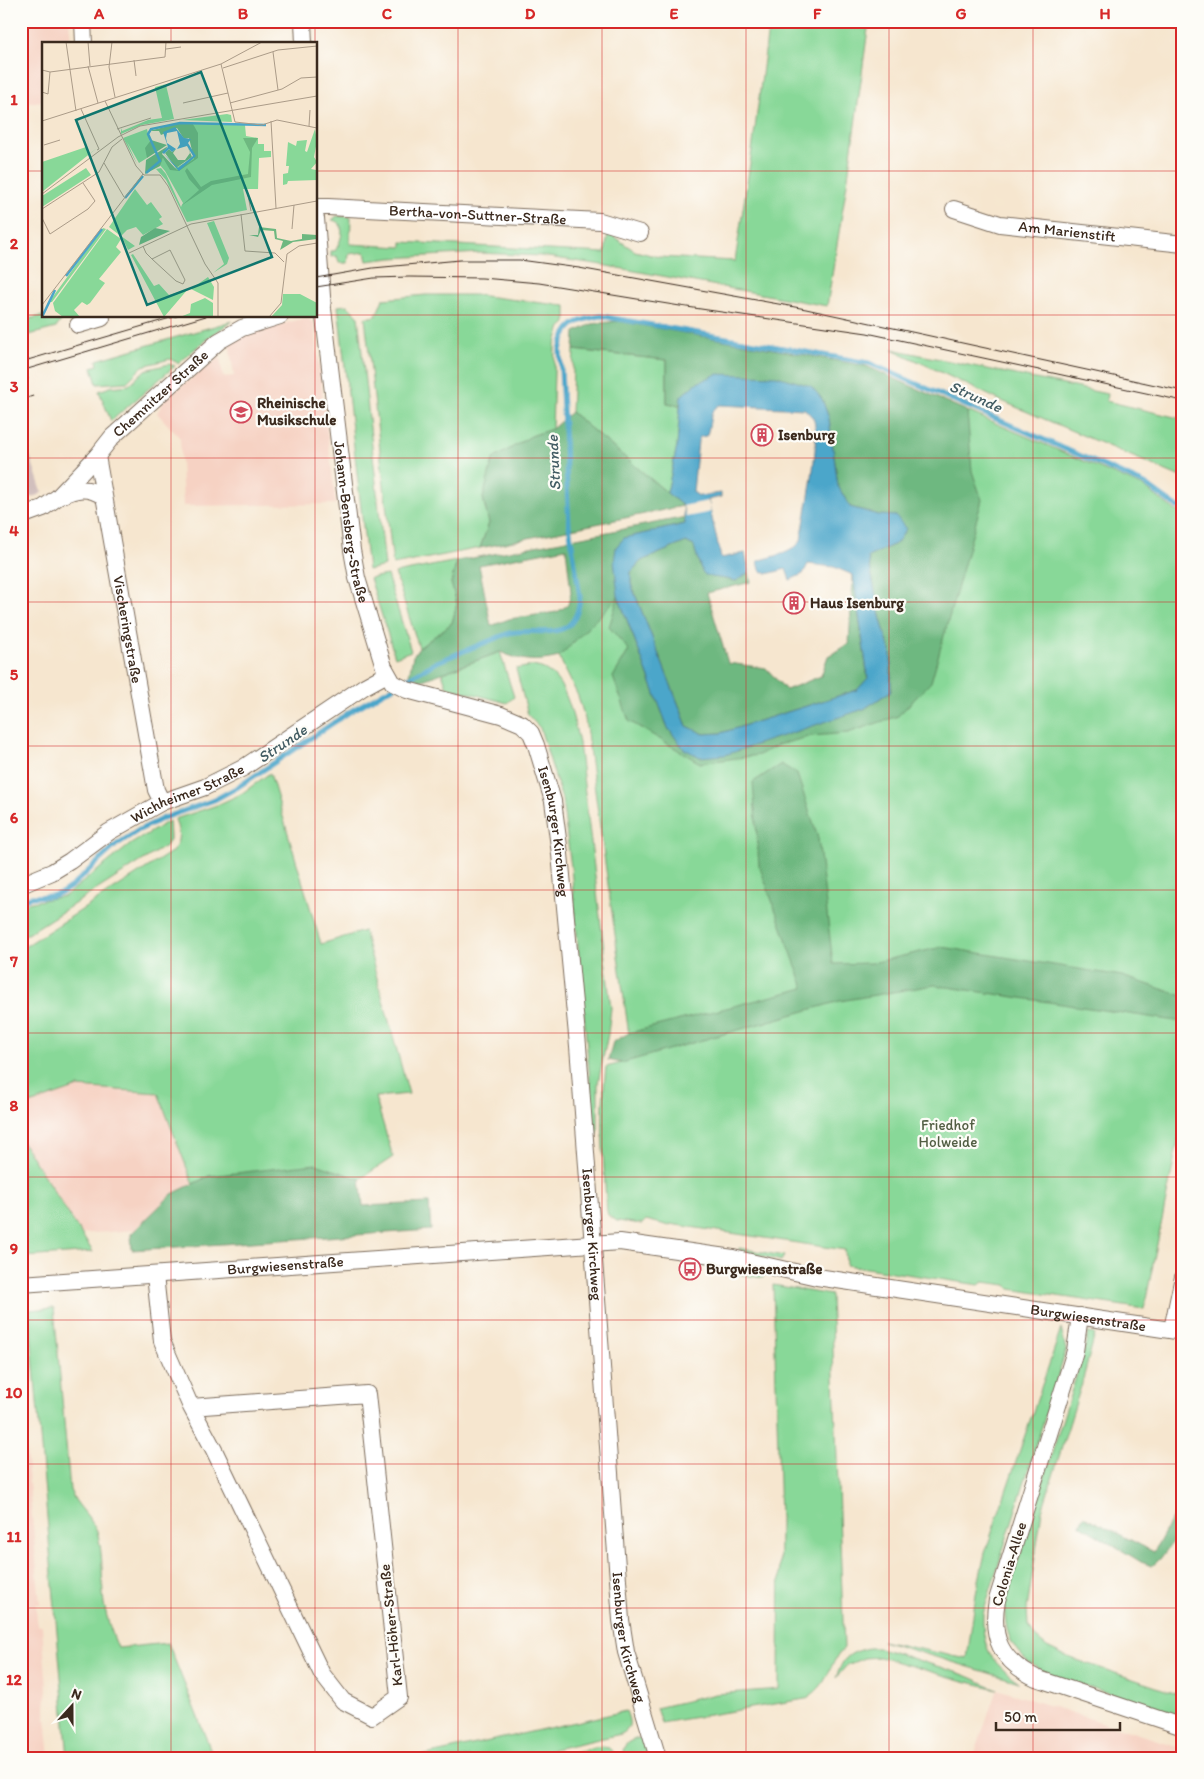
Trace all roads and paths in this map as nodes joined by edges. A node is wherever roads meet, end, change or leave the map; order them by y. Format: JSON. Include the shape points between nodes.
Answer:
{"nodes":[{"id":1,"x":83,"y":21,"type":"edge"},
{"id":2,"x":303,"y":21,"type":"edge"},
{"id":3,"x":84,"y":42,"type":"edge"},
{"id":4,"x":304,"y":42,"type":"edge"},
{"id":5,"x":318,"y":207,"type":"edge"},
{"id":6,"x":954,"y":209,"type":"dead end"},
{"id":7,"x":640,"y":233,"type":"dead end"},
{"id":8,"x":1183,"y":244,"type":"edge"},
{"id":9,"x":318,"y":264,"type":"edge"},
{"id":10,"x":320,"y":309,"type":"edge"},
{"id":11,"x":102,"y":318,"type":"edge"},
{"id":12,"x":274,"y":318,"type":"edge"},
{"id":13,"x":78,"y":325,"type":"dead end"},
{"id":14,"x":99,"y":452,"type":"junction"},
{"id":15,"x":103,"y":496,"type":"junction"},
{"id":16,"x":58,"y":497,"type":"junction"},
{"id":17,"x":21,"y":516,"type":"edge"},
{"id":18,"x":394,"y":681,"type":"junction"},
{"id":19,"x":162,"y":802,"type":"junction"},
{"id":20,"x":21,"y":885,"type":"edge"},
{"id":21,"x":593,"y":1243,"type":"junction"},
{"id":22,"x":155,"y":1275,"type":"junction"},
{"id":23,"x":1183,"y":1277,"type":"edge"},
{"id":24,"x":21,"y":1284,"type":"edge"},
{"id":25,"x":1080,"y":1316,"type":"junction"},
{"id":26,"x":1178,"y":1331,"type":"edge"},
{"id":27,"x":191,"y":1407,"type":"junction"},
{"id":28,"x":1183,"y":1727,"type":"edge"},
{"id":29,"x":658,"y":1758,"type":"edge"}],
"edges":[{"from":1,"to":3,"type":"street"},
{"from":2,"to":4,"type":"street"},
{"from":5,"to":7,"type":"street","name":"Bertha-von-Suttner-Straße","via":[[600,221]]},
{"from":6,"to":8,"type":"street","name":"Am Marienstift","via":[[1000,224]]},
{"from":9,"to":10,"type":"street","name":"Johann-Bensberg-Straße"},
{"from":10,"to":18,"type":"street","name":"Johann-Bensberg-Straße","via":[[357,578]]},
{"from":11,"to":13,"type":"street"},
{"from":12,"to":14,"type":"street","name":"Chemnitzer Straße","via":[[242,328],[219,341]]},
{"from":14,"to":15,"type":"street","name":"Vischeringstraße"},
{"from":14,"to":16,"type":"street","name":"Chemnitzer Straße"},
{"from":15,"to":16,"type":"street","name":"Chemnitzer Straße","via":[[84,489]]},
{"from":15,"to":19,"type":"street","name":"Vischeringstraße","via":[[156,790]]},
{"from":16,"to":17,"type":"street","name":"Chemnitzer Straße","via":[[43,508]]},
{"from":18,"to":19,"type":"street","name":"Wichheimer Straße","via":[[365,686],[244,768],[205,787]]},
{"from":18,"to":21,"type":"street","name":"Isenburger Kirchweg","via":[[514,719],[531,733],[536,745],[553,801],[560,854]]},
{"from":19,"to":20,"type":"street","name":"Wichheimer Straße","via":[[109,832],[52,872]]},
{"from":21,"to":22,"type":"street","name":"Burgwiesenstraße"},
{"from":21,"to":25,"type":"street","name":"Burgwiesenstraße","via":[[633,1243],[714,1255],[817,1277]]},
{"from":21,"to":29,"type":"street","name":"Isenburger Kirchweg","via":[[622,1628],[626,1652]]},
{"from":22,"to":24,"type":"street","name":"Burgwiesenstraße"},
{"from":22,"to":27,"type":"street","name":"Karl-Höher-Straße","via":[[162,1341]]},
{"from":23,"to":26,"type":"street","name":"Burgwiesenstraße"},
{"from":25,"to":26,"type":"street","name":"Burgwiesenstraße"},
{"from":25,"to":28,"type":"street","name":"Colonia-Allee","via":[[1075,1350],[997,1600],[994,1630],[1010,1662],[1024,1672]]},
{"from":27,"to":27,"type":"street","name":"Karl-Höher-Straße","via":[[367,1394],[399,1697],[372,1716],[343,1701],[322,1674]]}]}
